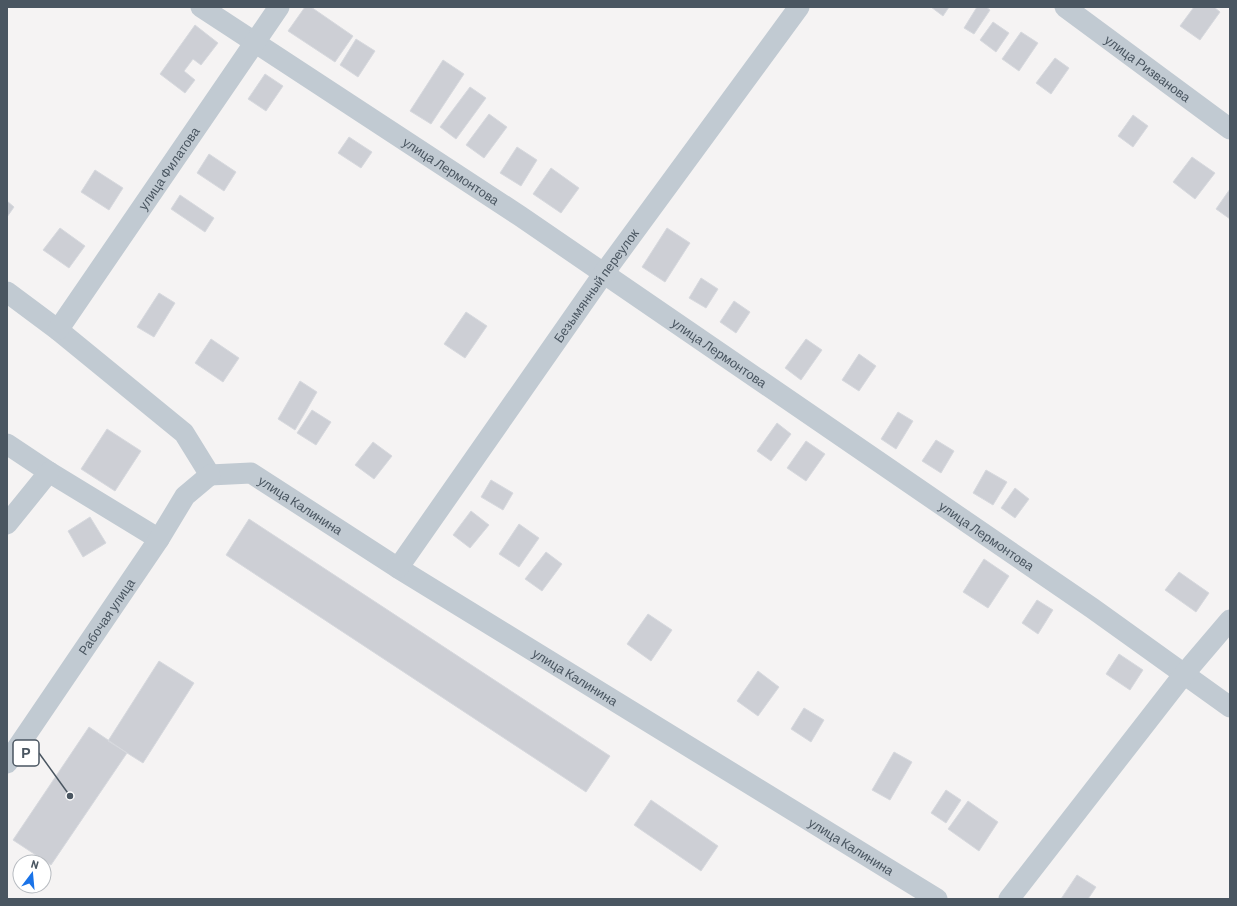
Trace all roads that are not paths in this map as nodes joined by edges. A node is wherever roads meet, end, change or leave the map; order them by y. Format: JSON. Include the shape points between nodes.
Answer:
{"nodes":[{"id":1,"x":201,"y":7,"type":"edge"},
{"id":2,"x":279,"y":7,"type":"edge"},
{"id":3,"x":799,"y":7,"type":"edge"},
{"id":4,"x":1065,"y":7,"type":"edge"},
{"id":5,"x":255,"y":42,"type":"junction"},
{"id":6,"x":1230,"y":129,"type":"edge"},
{"id":7,"x":604,"y":273,"type":"junction"},
{"id":8,"x":7,"y":292,"type":"edge"},
{"id":9,"x":58,"y":330,"type":"junction"},
{"id":10,"x":7,"y":444,"type":"edge"},
{"id":11,"x":49,"y":472,"type":"junction"},
{"id":12,"x":210,"y":475,"type":"junction"},
{"id":13,"x":7,"y":524,"type":"edge"},
{"id":14,"x":159,"y":539,"type":"junction"},
{"id":15,"x":398,"y":568,"type":"junction"},
{"id":16,"x":1230,"y":620,"type":"edge"},
{"id":17,"x":1184,"y":674,"type":"junction"},
{"id":18,"x":1230,"y":707,"type":"edge"},
{"id":19,"x":7,"y":763,"type":"edge"},
{"id":20,"x":937,"y":899,"type":"edge"},
{"id":21,"x":1009,"y":899,"type":"edge"}],
"edges":[{"from":1,"to":5,"type":"street","name":"улица Лермонтова"},
{"from":2,"to":5,"type":"street","name":"улица Филатова"},
{"from":3,"to":7,"type":"street","name":"Безымянный переулок"},
{"from":4,"to":6,"type":"street","name":"улица Ризванова"},
{"from":5,"to":7,"type":"street","name":"улица Лермонтова"},
{"from":5,"to":9,"type":"street","name":"улица Филатова"},
{"from":7,"to":15,"type":"street","name":"Безымянный переулок"},
{"from":7,"to":17,"type":"street","name":"улица Лермонтова"},
{"from":8,"to":9,"type":"street"},
{"from":9,"to":12,"type":"street","via":[[184,433]]},
{"from":10,"to":11,"type":"street"},
{"from":11,"to":13,"type":"street"},
{"from":11,"to":14,"type":"street"},
{"from":12,"to":14,"type":"street","name":"Рабочая улица","via":[[184,496]]},
{"from":12,"to":15,"type":"street","name":"улица Калинина","via":[[251,473]]},
{"from":14,"to":19,"type":"street","name":"Рабочая улица"},
{"from":15,"to":20,"type":"street","name":"улица Калинина"},
{"from":16,"to":17,"type":"street"},
{"from":17,"to":18,"type":"street","name":"улица Лермонтова"},
{"from":17,"to":21,"type":"street"}]}
